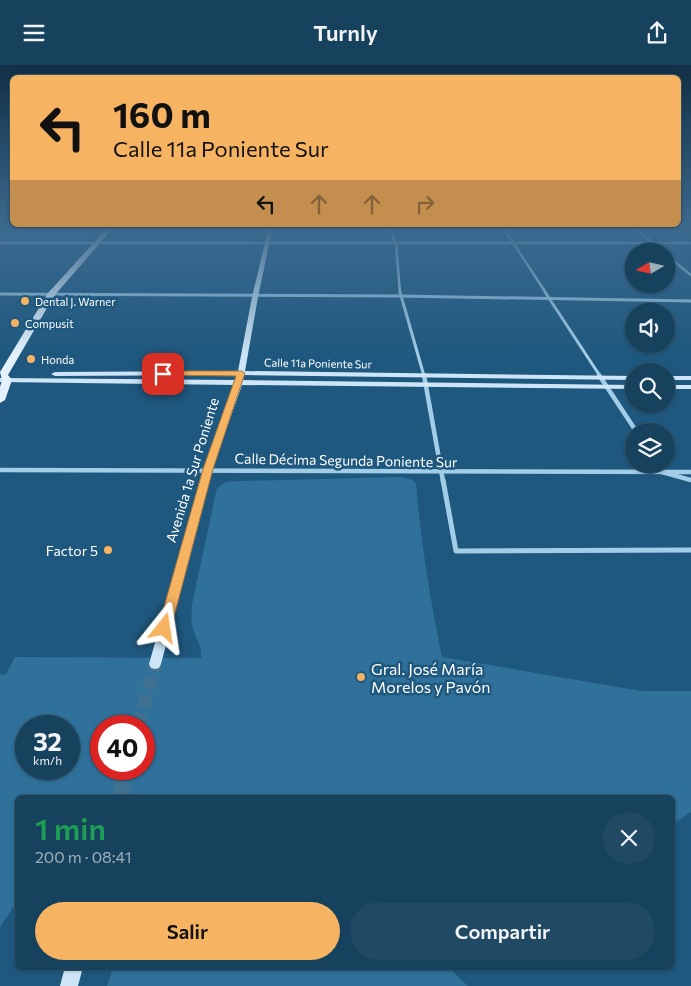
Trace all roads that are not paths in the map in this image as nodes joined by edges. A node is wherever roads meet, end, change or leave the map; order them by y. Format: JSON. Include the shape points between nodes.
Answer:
{"nodes":[{"id":1,"x":74,"y":269,"type":"edge"},
{"id":2,"x":262,"y":269,"type":"edge"},
{"id":3,"x":398,"y":269,"type":"edge"},
{"id":4,"x":531,"y":269,"type":"edge"},
{"id":5,"x":0,"y":294,"type":"edge"},
{"id":6,"x":51,"y":295,"type":"junction"},
{"id":7,"x":400,"y":296,"type":"junction"},
{"id":8,"x":255,"y":297,"type":"junction"},
{"id":9,"x":550,"y":299,"type":"junction"},
{"id":10,"x":691,"y":301,"type":"edge"},
{"id":11,"x":124,"y":374,"type":"junction"},
{"id":12,"x":424,"y":376,"type":"junction"},
{"id":13,"x":2,"y":378,"type":"edge"},
{"id":14,"x":240,"y":378,"type":"junction"},
{"id":15,"x":601,"y":378,"type":"junction"},
{"id":16,"x":625,"y":378,"type":"edge"},
{"id":17,"x":675,"y":378,"type":"edge"},
{"id":18,"x":691,"y":378,"type":"edge"},
{"id":19,"x":119,"y":382,"type":"junction"},
{"id":20,"x":426,"y":385,"type":"junction"},
{"id":21,"x":607,"y":387,"type":"junction"},
{"id":22,"x":625,"y":387,"type":"edge"},
{"id":23,"x":675,"y":387,"type":"edge"},
{"id":24,"x":691,"y":387,"type":"edge"},
{"id":25,"x":0,"y":400,"type":"edge"},
{"id":26,"x":631,"y":423,"type":"edge"},
{"id":27,"x":208,"y":469,"type":"junction"},
{"id":28,"x":0,"y":470,"type":"edge"},
{"id":29,"x":625,"y":472,"type":"edge"},
{"id":30,"x":675,"y":472,"type":"edge"},
{"id":31,"x":691,"y":472,"type":"edge"},
{"id":32,"x":440,"y":473,"type":"junction"},
{"id":33,"x":666,"y":473,"type":"edge"},
{"id":34,"x":691,"y":480,"type":"edge"},
{"id":35,"x":691,"y":550,"type":"edge"},
{"id":36,"x":155,"y":664,"type":"tunnel mouth"},
{"id":37,"x":73,"y":970,"type":"edge"},
{"id":38,"x":69,"y":986,"type":"edge"}],
"edges":[{"from":1,"to":6,"type":"main road"},
{"from":2,"to":8,"type":"main road","name":"Avenida 1a Sur Poniente"},
{"from":3,"to":7,"type":"street"},
{"from":4,"to":9,"type":"street"},
{"from":5,"to":6,"type":"street"},
{"from":6,"to":8,"type":"street"},
{"from":6,"to":13,"type":"main road"},
{"from":7,"to":8,"type":"street"},
{"from":7,"to":9,"type":"street"},
{"from":7,"to":12,"type":"street"},
{"from":8,"to":14,"type":"main road","name":"Avenida 1a Sur Poniente"},
{"from":9,"to":10,"type":"street"},
{"from":9,"to":15,"type":"street"},
{"from":11,"to":13,"type":"main road","name":"Calle 11a Poniente Sur"},
{"from":11,"to":14,"type":"main road","name":"Calle 11a Poniente Sur"},
{"from":11,"to":19,"type":"main road"},
{"from":12,"to":14,"type":"main road","name":"Calle 11a Poniente Sur"},
{"from":12,"to":15,"type":"main road","name":"Calle 11a Poniente Sur"},
{"from":12,"to":20,"type":"street"},
{"from":13,"to":19,"type":"main road","name":"Calle 11a Poniente Sur"},
{"from":13,"to":25,"type":"main road"},
{"from":14,"to":19,"type":"main road","name":"Calle 11a Poniente Sur"},
{"from":14,"to":20,"type":"main road","name":"Calle 11a Poniente Sur"},
{"from":14,"to":27,"type":"main road","name":"Avenida 1a Sur Poniente"},
{"from":15,"to":16,"type":"main road","name":"Calle 11a Poniente Sur"},
{"from":15,"to":21,"type":"street"},
{"from":17,"to":18,"type":"main road"},
{"from":20,"to":21,"type":"main road","name":"Calle 11a Poniente Sur"},
{"from":20,"to":32,"type":"street"},
{"from":21,"to":22,"type":"main road","name":"Calle 11a Poniente Sur"},
{"from":21,"to":26,"type":"street"},
{"from":23,"to":24,"type":"main road"},
{"from":27,"to":28,"type":"street","name":"Calle Décima Segunda Poniente Sur"},
{"from":27,"to":32,"type":"street","name":"Calle Décima Segunda Poniente Sur"},
{"from":27,"to":36,"type":"main road","name":"Avenida 1a Sur Poniente"},
{"from":29,"to":32,"type":"street","name":"Calle Décima Segunda Poniente Sur"},
{"from":30,"to":31,"type":"street","name":"Calle Décima Segunda Poniente Sur"},
{"from":32,"to":35,"type":"street","via":[[456,551]]},
{"from":33,"to":34,"type":"street"},
{"from":37,"to":38,"type":"main road"}]}
